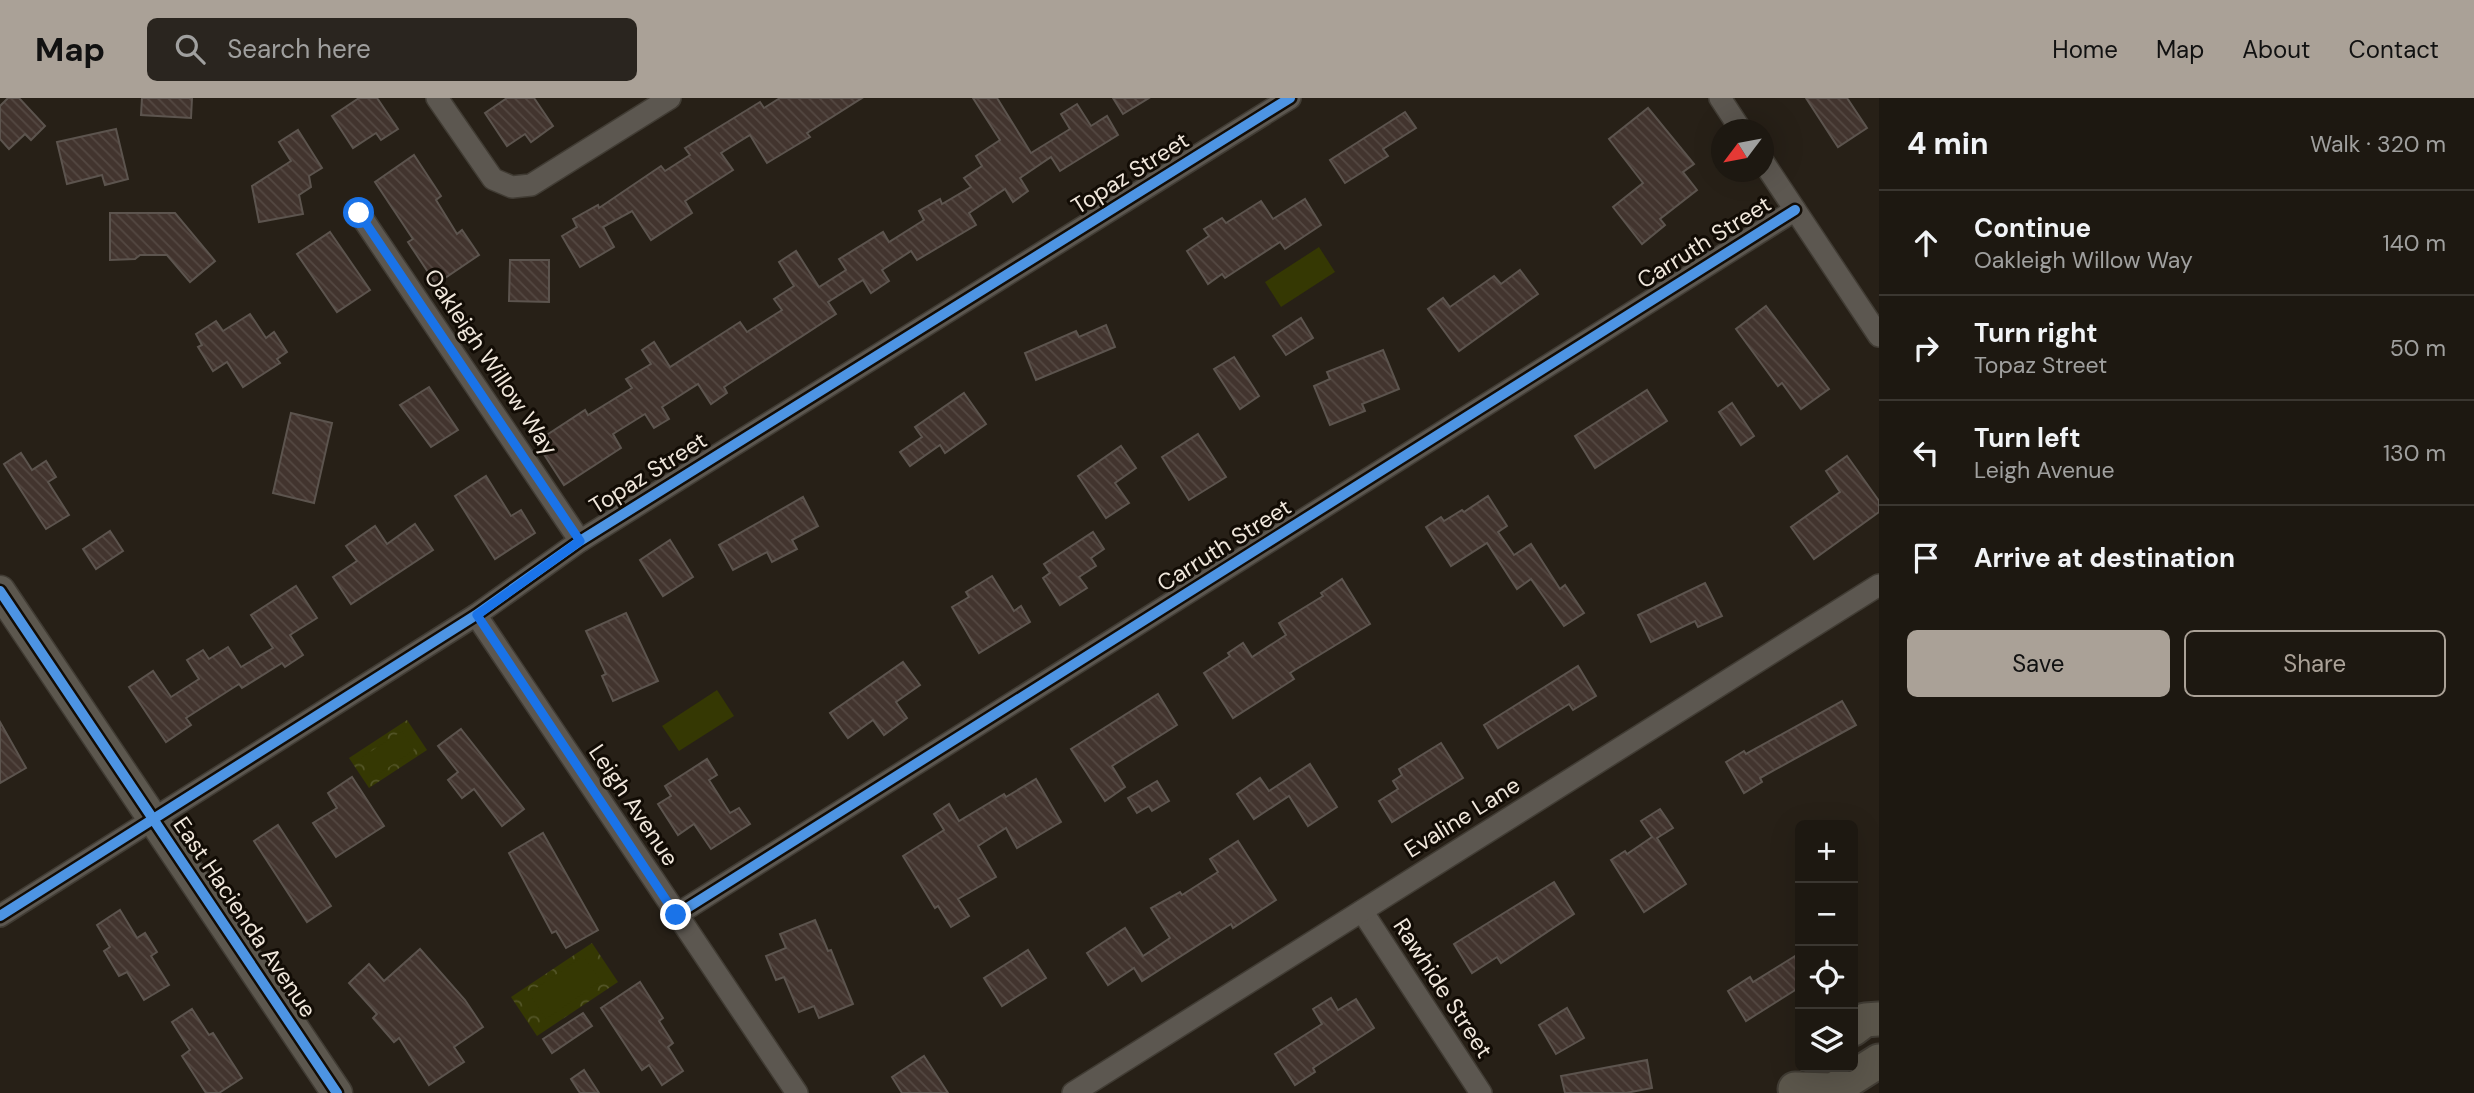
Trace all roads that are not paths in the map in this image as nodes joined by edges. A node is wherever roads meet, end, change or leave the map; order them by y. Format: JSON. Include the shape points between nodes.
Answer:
{"nodes":[{"id":1,"x":437,"y":98,"type":"edge"},
{"id":2,"x":670,"y":98,"type":"edge"},
{"id":3,"x":1290,"y":98,"type":"edge"},
{"id":4,"x":1720,"y":98,"type":"edge"},
{"id":5,"x":1734,"y":119,"type":"edge"},
{"id":6,"x":1774,"y":179,"type":"edge"},
{"id":7,"x":1795,"y":210,"type":"junction"},
{"id":8,"x":359,"y":213,"type":"dead end"},
{"id":9,"x":1879,"y":336,"type":"edge"},
{"id":10,"x":580,"y":541,"type":"junction"},
{"id":11,"x":1879,"y":585,"type":"edge"},
{"id":12,"x":0,"y":591,"type":"edge"},
{"id":13,"x":477,"y":615,"type":"junction"},
{"id":14,"x":154,"y":819,"type":"junction"},
{"id":15,"x":1362,"y":911,"type":"junction"},
{"id":16,"x":676,"y":915,"type":"junction"},
{"id":17,"x":0,"y":916,"type":"edge"},
{"id":18,"x":1879,"y":1019,"type":"edge"},
{"id":19,"x":1858,"y":1025,"type":"edge"},
{"id":20,"x":1879,"y":1061,"type":"edge"},
{"id":21,"x":1797,"y":1083,"type":"edge"},
{"id":22,"x":337,"y":1093,"type":"edge"},
{"id":23,"x":797,"y":1093,"type":"edge"},
{"id":24,"x":1073,"y":1093,"type":"edge"},
{"id":25,"x":1481,"y":1093,"type":"edge"}],
"edges":[{"from":1,"to":2,"type":"street","via":[[493,179],[512,187],[531,185]]},
{"from":3,"to":10,"type":"street","name":"Topaz Street"},
{"from":4,"to":5,"type":"street"},
{"from":6,"to":7,"type":"street"},
{"from":7,"to":9,"type":"street"},
{"from":7,"to":16,"type":"street","name":"Carruth Street"},
{"from":8,"to":10,"type":"street","name":"Oakleigh Willow Way"},
{"from":10,"to":13,"type":"street","name":"Topaz Street"},
{"from":11,"to":15,"type":"street","name":"Evaline Lane"},
{"from":12,"to":14,"type":"main road","name":"East Hacienda Avenue"},
{"from":13,"to":14,"type":"street","name":"Topaz Street"},
{"from":13,"to":16,"type":"street","name":"Leigh Avenue"},
{"from":14,"to":17,"type":"street","name":"Topaz Street"},
{"from":14,"to":22,"type":"main road","name":"East Hacienda Avenue"},
{"from":15,"to":24,"type":"street","name":"Evaline Lane"},
{"from":15,"to":25,"type":"street","name":"Rawhide Street"},
{"from":16,"to":23,"type":"street","name":"Leigh Avenue"},
{"from":18,"to":19,"type":"main road"},
{"from":20,"to":21,"type":"main road","via":[[1833,1090]]}]}
